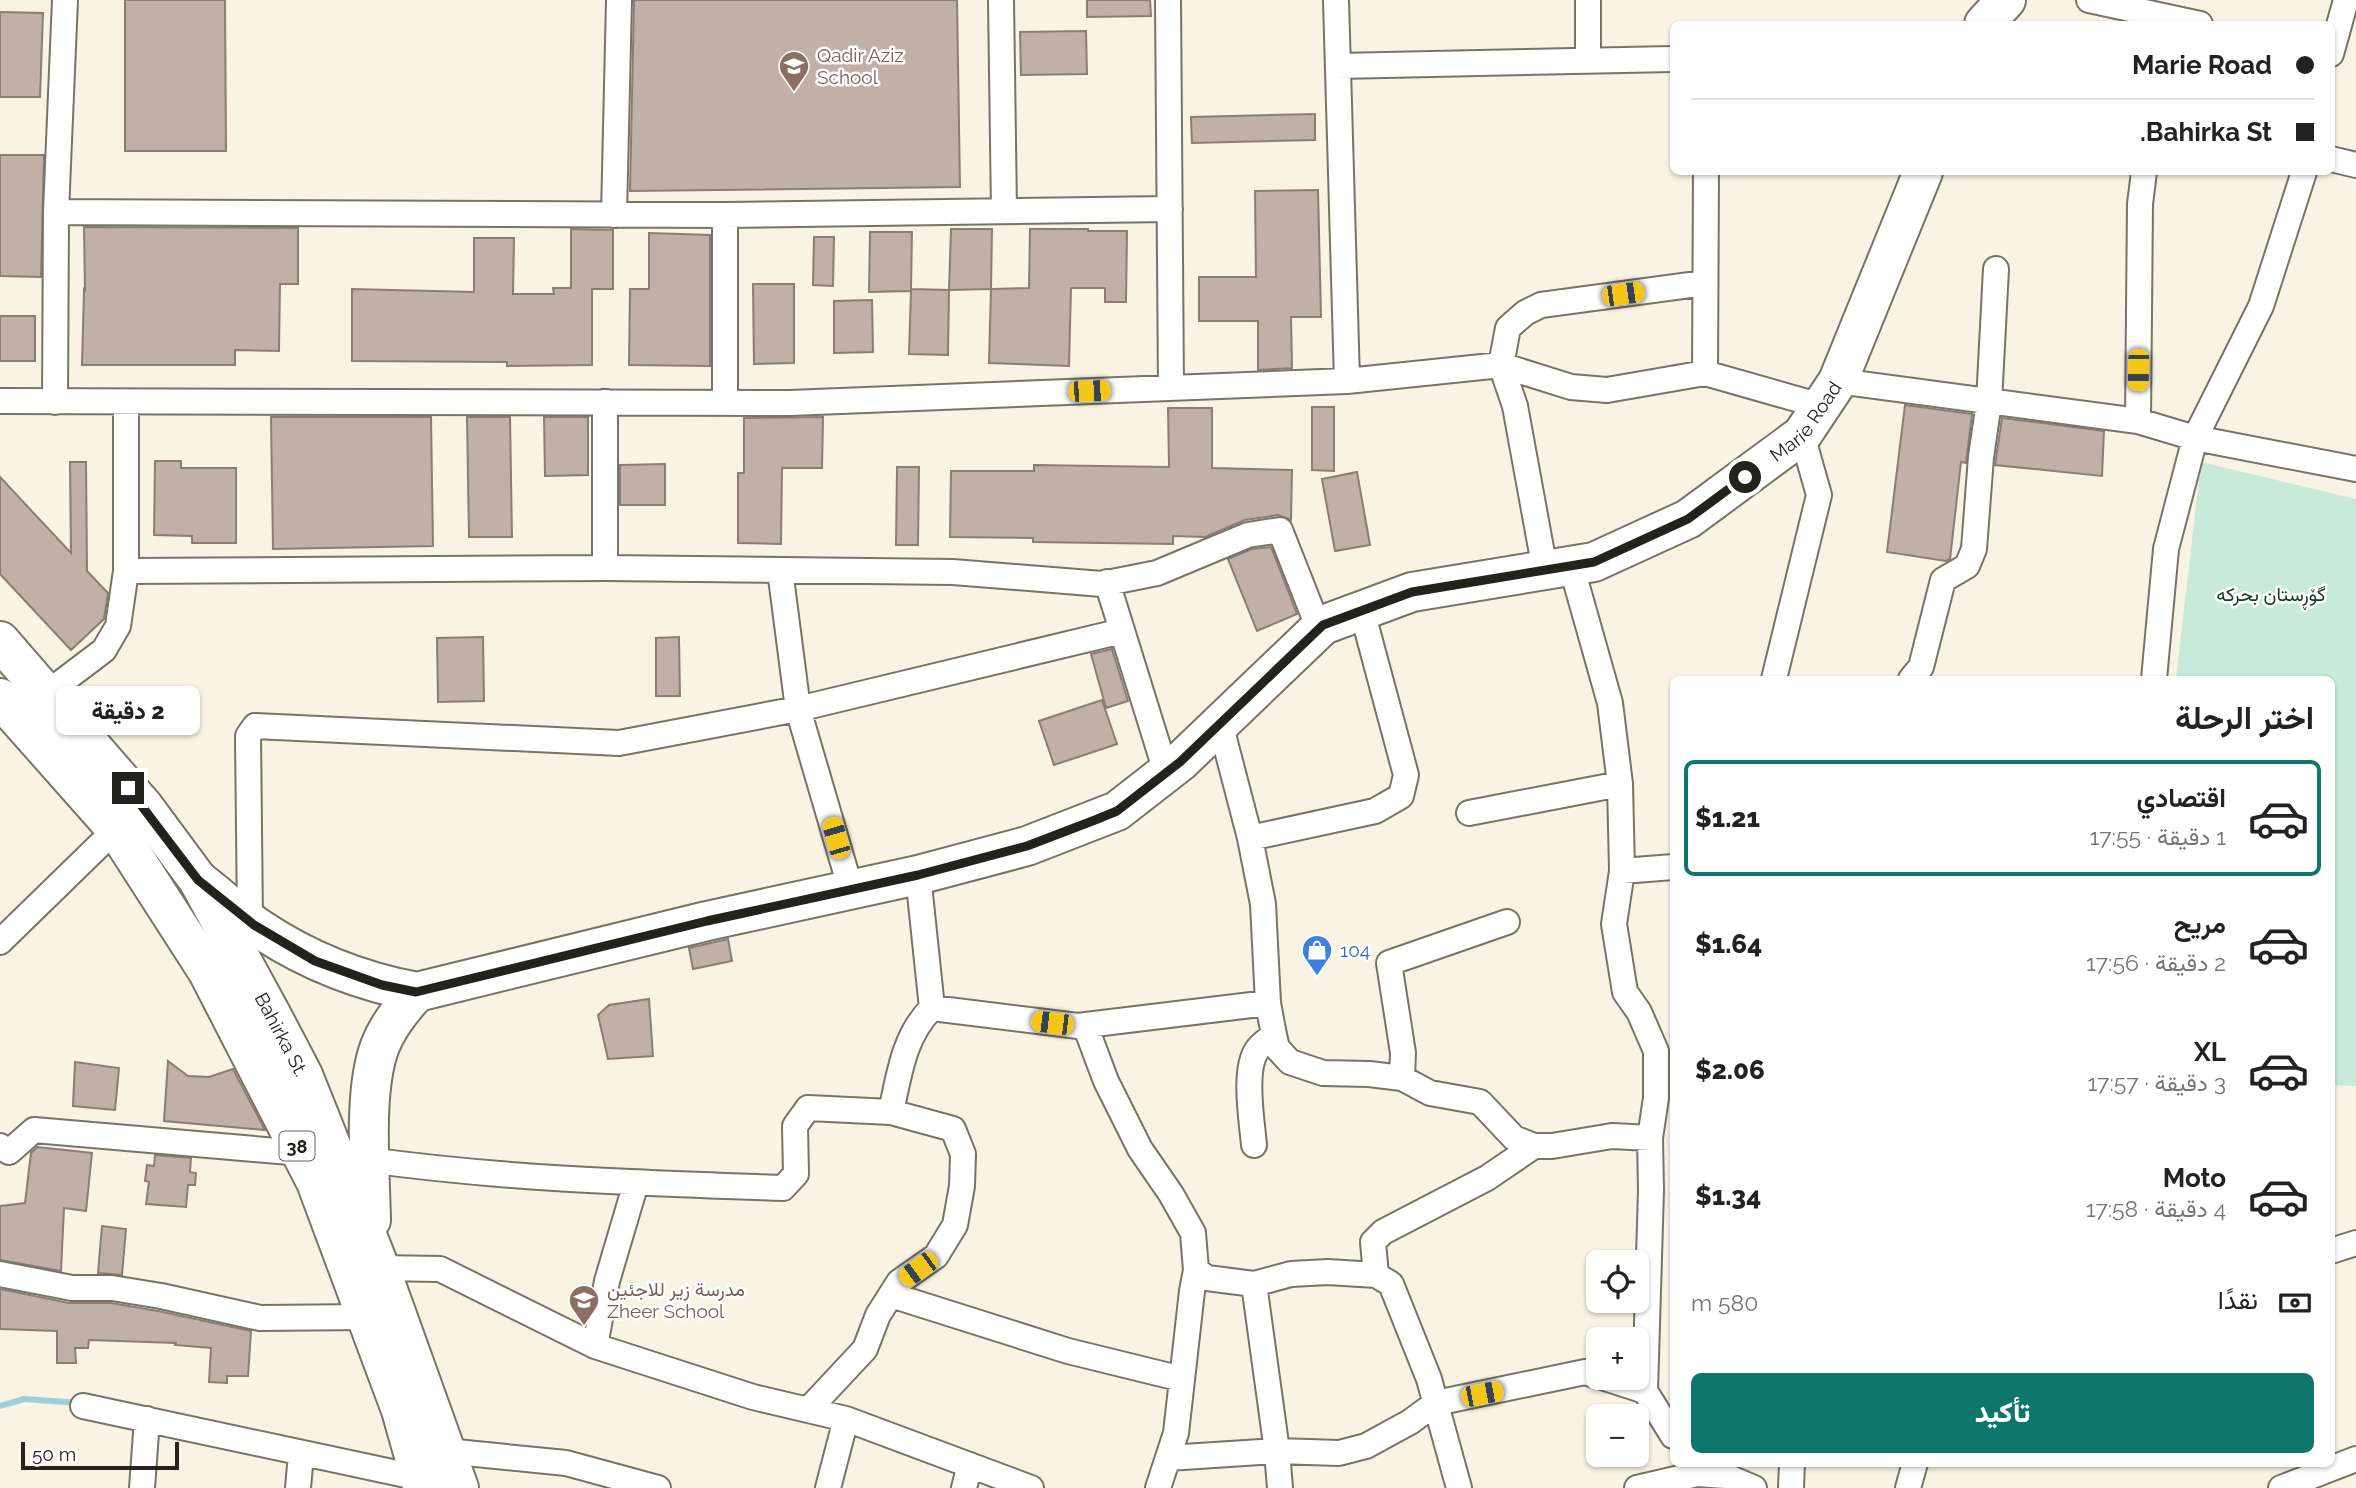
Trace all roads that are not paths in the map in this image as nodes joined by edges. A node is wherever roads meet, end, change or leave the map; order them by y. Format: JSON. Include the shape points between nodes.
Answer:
{"nodes":[{"id":1,"x":65,"y":0,"type":"edge"},
{"id":2,"x":619,"y":0,"type":"edge"},
{"id":3,"x":1001,"y":0,"type":"edge"},
{"id":4,"x":1168,"y":0,"type":"edge"},
{"id":5,"x":1336,"y":0,"type":"edge"},
{"id":6,"x":1588,"y":0,"type":"edge"},
{"id":7,"x":2006,"y":0,"type":"edge"},
{"id":8,"x":2089,"y":0,"type":"edge"},
{"id":9,"x":2346,"y":0,"type":"edge"},
{"id":10,"x":2164,"y":20,"type":"edge"},
{"id":11,"x":1987,"y":21,"type":"edge"},
{"id":12,"x":2335,"y":40,"type":"edge"},
{"id":13,"x":1670,"y":59,"type":"edge"},
{"id":14,"x":1588,"y":60,"type":"junction"},
{"id":15,"x":1338,"y":66,"type":"junction"},
{"id":16,"x":2335,"y":160,"type":"edge"},
{"id":17,"x":2356,"y":165,"type":"edge"},
{"id":18,"x":1706,"y":175,"type":"edge"},
{"id":19,"x":1922,"y":175,"type":"edge"},
{"id":20,"x":2144,"y":175,"type":"edge"},
{"id":21,"x":2303,"y":175,"type":"edge"},
{"id":22,"x":1170,"y":209,"type":"junction"},
{"id":23,"x":1004,"y":211,"type":"junction"},
{"id":24,"x":56,"y":212,"type":"junction"},
{"id":25,"x":614,"y":215,"type":"junction"},
{"id":26,"x":725,"y":215,"type":"junction"},
{"id":27,"x":1996,"y":269,"type":"dead end"},
{"id":28,"x":1705,"y":283,"type":"junction"},
{"id":29,"x":1502,"y":365,"type":"junction"},
{"id":30,"x":1705,"y":373,"type":"junction"},
{"id":31,"x":1347,"y":381,"type":"junction"},
{"id":32,"x":1171,"y":388,"type":"junction"},
{"id":33,"x":0,"y":401,"type":"edge"},
{"id":34,"x":55,"y":402,"type":"junction"},
{"id":35,"x":126,"y":402,"type":"junction"},
{"id":36,"x":605,"y":402,"type":"junction"},
{"id":37,"x":1989,"y":402,"type":"junction"},
{"id":38,"x":725,"y":403,"type":"junction"},
{"id":39,"x":1820,"y":407,"type":"junction"},
{"id":40,"x":2138,"y":421,"type":"junction"},
{"id":41,"x":2195,"y":438,"type":"junction"},
{"id":42,"x":2356,"y":469,"type":"edge"},
{"id":43,"x":605,"y":568,"type":"junction"},
{"id":44,"x":1558,"y":568,"type":"junction"},
{"id":45,"x":780,"y":570,"type":"junction"},
{"id":46,"x":126,"y":571,"type":"junction"},
{"id":47,"x":1107,"y":582,"type":"junction"},
{"id":48,"x":1362,"y":611,"type":"junction"},
{"id":49,"x":1319,"y":629,"type":"junction"},
{"id":50,"x":1122,"y":631,"type":"junction"},
{"id":51,"x":0,"y":641,"type":"edge"},
{"id":52,"x":1774,"y":676,"type":"edge"},
{"id":53,"x":1913,"y":676,"type":"edge"},
{"id":54,"x":2154,"y":676,"type":"edge"},
{"id":55,"x":46,"y":694,"type":"junction"},
{"id":56,"x":798,"y":709,"type":"junction"},
{"id":57,"x":4,"y":712,"type":"edge"},
{"id":58,"x":1220,"y":723,"type":"junction"},
{"id":59,"x":1166,"y":772,"type":"junction"},
{"id":60,"x":1620,"y":784,"type":"junction"},
{"id":61,"x":1469,"y":813,"type":"dead end"},
{"id":62,"x":116,"y":829,"type":"junction"},
{"id":63,"x":1251,"y":838,"type":"junction"},
{"id":64,"x":1670,"y":867,"type":"edge"},
{"id":65,"x":1622,"y":871,"type":"junction"},
{"id":66,"x":918,"y":875,"type":"junction"},
{"id":67,"x":198,"y":880,"type":"junction"},
{"id":68,"x":851,"y":890,"type":"junction"},
{"id":69,"x":250,"y":921,"type":"junction"},
{"id":70,"x":1507,"y":922,"type":"dead end"},
{"id":71,"x":1,"y":940,"type":"edge"},
{"id":72,"x":416,"y":992,"type":"junction"},
{"id":73,"x":1268,"y":1003,"type":"junction"},
{"id":74,"x":932,"y":1008,"type":"junction"},
{"id":75,"x":1085,"y":1025,"type":"junction"},
{"id":76,"x":1274,"y":1035,"type":"junction"},
{"id":77,"x":1402,"y":1078,"type":"junction"},
{"id":78,"x":891,"y":1112,"type":"junction"},
{"id":79,"x":1650,"y":1138,"type":"junction"},
{"id":80,"x":1254,"y":1145,"type":"dead end"},
{"id":81,"x":1534,"y":1146,"type":"junction"},
{"id":82,"x":3,"y":1153,"type":"edge"},
{"id":83,"x":301,"y":1153,"type":"junction"},
{"id":84,"x":369,"y":1160,"type":"junction"},
{"id":85,"x":636,"y":1183,"type":"junction"},
{"id":86,"x":1662,"y":1195,"type":"edge"},
{"id":87,"x":2356,"y":1243,"type":"edge"},
{"id":88,"x":2335,"y":1250,"type":"edge"},
{"id":89,"x":376,"y":1257,"type":"junction"},
{"id":90,"x":1196,"y":1270,"type":"junction"},
{"id":91,"x":0,"y":1274,"type":"edge"},
{"id":92,"x":1376,"y":1275,"type":"junction"},
{"id":93,"x":1254,"y":1284,"type":"junction"},
{"id":94,"x":891,"y":1295,"type":"junction"},
{"id":95,"x":366,"y":1317,"type":"junction"},
{"id":96,"x":595,"y":1346,"type":"junction"},
{"id":97,"x":1586,"y":1372,"type":"edge"},
{"id":98,"x":1182,"y":1379,"type":"junction"},
{"id":99,"x":1642,"y":1390,"type":"edge"},
{"id":100,"x":1645,"y":1391,"type":"junction"},
{"id":101,"x":1436,"y":1403,"type":"junction"},
{"id":102,"x":83,"y":1406,"type":"dead end"},
{"id":103,"x":808,"y":1410,"type":"junction"},
{"id":104,"x":147,"y":1419,"type":"junction"},
{"id":105,"x":846,"y":1419,"type":"junction"},
{"id":106,"x":1670,"y":1431,"type":"edge"},
{"id":107,"x":446,"y":1451,"type":"junction"},
{"id":108,"x":1277,"y":1451,"type":"junction"},
{"id":109,"x":301,"y":1454,"type":"junction"},
{"id":110,"x":1168,"y":1458,"type":"junction"},
{"id":111,"x":2356,"y":1459,"type":"edge"},
{"id":112,"x":1792,"y":1467,"type":"edge"},
{"id":113,"x":1914,"y":1467,"type":"edge"},
{"id":114,"x":1693,"y":1469,"type":"edge"},
{"id":115,"x":967,"y":1476,"type":"edge"},
{"id":116,"x":421,"y":1483,"type":"edge"},
{"id":117,"x":142,"y":1488,"type":"edge"},
{"id":118,"x":298,"y":1488,"type":"edge"},
{"id":119,"x":458,"y":1488,"type":"edge"},
{"id":120,"x":658,"y":1488,"type":"edge"},
{"id":121,"x":828,"y":1488,"type":"edge"},
{"id":122,"x":1031,"y":1488,"type":"edge"},
{"id":123,"x":1158,"y":1488,"type":"edge"},
{"id":124,"x":1280,"y":1488,"type":"edge"},
{"id":125,"x":1459,"y":1488,"type":"edge"},
{"id":126,"x":1637,"y":1488,"type":"edge"},
{"id":127,"x":1754,"y":1488,"type":"edge"},
{"id":128,"x":1791,"y":1488,"type":"edge"},
{"id":129,"x":1908,"y":1488,"type":"edge"},
{"id":130,"x":2281,"y":1488,"type":"edge"}],
"edges":[{"from":1,"to":24,"type":"street"},
{"from":2,"to":25,"type":"street"},
{"from":3,"to":23,"type":"street"},
{"from":4,"to":22,"type":"street"},
{"from":5,"to":15,"type":"street"},
{"from":6,"to":14,"type":"street"},
{"from":7,"to":11,"type":"main road"},
{"from":8,"to":10,"type":"street"},
{"from":9,"to":12,"type":"street"},
{"from":13,"to":14,"type":"street"},
{"from":14,"to":15,"type":"street"},
{"from":15,"to":31,"type":"street"},
{"from":16,"to":17,"type":"street"},
{"from":18,"to":28,"type":"street"},
{"from":19,"to":39,"type":"main road","name":"Marie Road"},
{"from":20,"to":40,"type":"street"},
{"from":21,"to":41,"type":"street","via":[[2261,306]]},
{"from":22,"to":23,"type":"street"},
{"from":22,"to":32,"type":"street"},
{"from":23,"to":26,"type":"street"},
{"from":24,"to":25,"type":"street"},
{"from":24,"to":34,"type":"street"},
{"from":25,"to":26,"type":"street"},
{"from":26,"to":38,"type":"street"},
{"from":27,"to":37,"type":"street"},
{"from":28,"to":29,"type":"street","via":[[1541,305],[1508,328]]},
{"from":28,"to":30,"type":"street"},
{"from":29,"to":30,"type":"street","via":[[1571,387],[1607,390]]},
{"from":29,"to":31,"type":"street"},
{"from":29,"to":44,"type":"street"},
{"from":30,"to":39,"type":"street"},
{"from":31,"to":32,"type":"street"},
{"from":32,"to":38,"type":"street"},
{"from":33,"to":34,"type":"street"},
{"from":34,"to":35,"type":"street"},
{"from":35,"to":36,"type":"street"},
{"from":35,"to":46,"type":"street"},
{"from":36,"to":38,"type":"street"},
{"from":36,"to":43,"type":"street"},
{"from":37,"to":39,"type":"street"},
{"from":37,"to":40,"type":"street"},
{"from":37,"to":53,"type":"street","via":[[1974,549],[1967,566],[1943,580],[1920,667]]},
{"from":39,"to":44,"type":"main road","name":"Marie Road","number":"38","via":[[1688,519],[1594,562]]},
{"from":39,"to":52,"type":"street","via":[[1819,495]]},
{"from":40,"to":41,"type":"street"},
{"from":41,"to":42,"type":"street"},
{"from":41,"to":54,"type":"street","via":[[2166,549]]},
{"from":43,"to":45,"type":"street"},
{"from":43,"to":46,"type":"street"},
{"from":44,"to":48,"type":"main road","name":"Marie Road","number":"38","via":[[1412,592]]},
{"from":44,"to":60,"type":"street","via":[[1611,703]]},
{"from":45,"to":47,"type":"street","via":[[953,572]]},
{"from":45,"to":56,"type":"street"},
{"from":46,"to":55,"type":"street","via":[[118,626],[104,650]]},
{"from":47,"to":49,"type":"street","via":[[1157,573],[1248,535],[1280,530]]},
{"from":47,"to":50,"type":"street"},
{"from":48,"to":49,"type":"main road","name":"Marie Road","number":"38"},
{"from":48,"to":63,"type":"street","via":[[1406,775],[1401,796],[1375,811]]},
{"from":49,"to":58,"type":"main road","name":"Marie Road","number":"38"},
{"from":50,"to":56,"type":"street"},
{"from":50,"to":59,"type":"street"},
{"from":51,"to":55,"type":"main road","name":"Bahirka St.","number":"38"},
{"from":55,"to":67,"type":"main road","name":"Bahirka St.","number":"38","via":[[144,807]]},
{"from":56,"to":68,"type":"street"},
{"from":56,"to":69,"type":"street","via":[[620,743],[255,726],[247,736]]},
{"from":57,"to":62,"type":"main road","name":"Bahirka St.","number":"38"},
{"from":58,"to":59,"type":"main road","name":"Marie Road","number":"38"},
{"from":58,"to":63,"type":"street"},
{"from":59,"to":66,"type":"main road","name":"Marie Road","number":"38","via":[[1117,811],[1027,846]]},
{"from":60,"to":61,"type":"street"},
{"from":60,"to":65,"type":"street"},
{"from":62,"to":71,"type":"street"},
{"from":62,"to":83,"type":"main road","name":"Bahirka St.","number":"38","via":[[208,971]]},
{"from":63,"to":73,"type":"street","via":[[1263,904]]},
{"from":64,"to":65,"type":"street"},
{"from":65,"to":79,"type":"street","via":[[1614,924],[1625,992],[1656,1051]]},
{"from":66,"to":68,"type":"main road","name":"Marie Road","number":"38"},
{"from":66,"to":74,"type":"street"},
{"from":67,"to":69,"type":"main road","number":"38"},
{"from":67,"to":89,"type":"main road","name":"Bahirka St.","number":"38","via":[[303,1075]]},
{"from":68,"to":72,"type":"main road","name":"Marie Road","number":"38"},
{"from":69,"to":72,"type":"main road","number":"38","via":[[315,961]]},
{"from":70,"to":77,"type":"street","via":[[1389,963]]},
{"from":72,"to":84,"type":"main road","number":"38","via":[[389,1026],[374,1065]]},
{"from":73,"to":75,"type":"street"},
{"from":73,"to":76,"type":"street"},
{"from":74,"to":75,"type":"street"},
{"from":74,"to":78,"type":"street","via":[[918,1022],[908,1046]]},
{"from":75,"to":90,"type":"street","via":[[1106,1081],[1140,1149],[1193,1233]]},
{"from":76,"to":77,"type":"street","via":[[1277,1048],[1301,1066],[1322,1073]]},
{"from":76,"to":80,"type":"street","via":[[1256,1050],[1251,1072]]},
{"from":77,"to":81,"type":"street","via":[[1430,1093],[1480,1102],[1514,1138]]},
{"from":78,"to":85,"type":"street","via":[[808,1108],[795,1126],[796,1174],[783,1188]]},
{"from":78,"to":94,"type":"street","via":[[953,1129],[963,1154],[955,1225],[936,1256],[900,1282]]},
{"from":79,"to":81,"type":"street","via":[[1612,1136]]},
{"from":79,"to":86,"type":"street"},
{"from":81,"to":92,"type":"street","via":[[1487,1178],[1383,1232],[1373,1242]]},
{"from":82,"to":83,"type":"street","via":[[34,1130]]},
{"from":83,"to":95,"type":"main road","name":"Bahirka St.","number":"38"},
{"from":84,"to":85,"type":"street","via":[[431,1169]]},
{"from":84,"to":89,"type":"main road","number":"38"},
{"from":85,"to":96,"type":"street","via":[[607,1281]]},
{"from":86,"to":100,"type":"street"},
{"from":87,"to":88,"type":"street"},
{"from":89,"to":96,"type":"street","via":[[440,1269]]},
{"from":89,"to":107,"type":"main road","name":"Bahirka St.","number":"38"},
{"from":90,"to":93,"type":"street","via":[[1207,1279]]},
{"from":90,"to":98,"type":"street"},
{"from":91,"to":95,"type":"street","via":[[72,1288],[112,1288],[161,1296],[260,1318]]},
{"from":92,"to":93,"type":"street","via":[[1292,1274]]},
{"from":92,"to":101,"type":"street","via":[[1391,1284]]},
{"from":93,"to":108,"type":"street"},
{"from":94,"to":98,"type":"street","via":[[1069,1352]]},
{"from":94,"to":103,"type":"street","via":[[865,1349]]},
{"from":95,"to":116,"type":"main road","name":"Bahirka St.","number":"38","via":[[401,1410]]},
{"from":96,"to":103,"type":"street","via":[[752,1397]]},
{"from":97,"to":101,"type":"street"},
{"from":98,"to":110,"type":"street","via":[[1176,1433]]},
{"from":99,"to":100,"type":"street"},
{"from":100,"to":106,"type":"street"},
{"from":101,"to":108,"type":"street","via":[[1366,1446],[1339,1453]]},
{"from":101,"to":125,"type":"street"},
{"from":102,"to":104,"type":"street"},
{"from":103,"to":105,"type":"street"},
{"from":104,"to":109,"type":"street"},
{"from":104,"to":117,"type":"street"},
{"from":105,"to":115,"type":"street"},
{"from":105,"to":121,"type":"street"},
{"from":107,"to":119,"type":"main road","name":"Bahirka St.","number":"38"},
{"from":107,"to":120,"type":"street","via":[[566,1462]]},
{"from":108,"to":110,"type":"street"},
{"from":108,"to":124,"type":"street"},
{"from":109,"to":116,"type":"street"},
{"from":109,"to":118,"type":"street"},
{"from":110,"to":123,"type":"street"},
{"from":111,"to":130,"type":"street"},
{"from":112,"to":128,"type":"street"},
{"from":113,"to":129,"type":"street"},
{"from":114,"to":126,"type":"street"},
{"from":114,"to":127,"type":"street"},
{"from":115,"to":122,"type":"street"}]}
